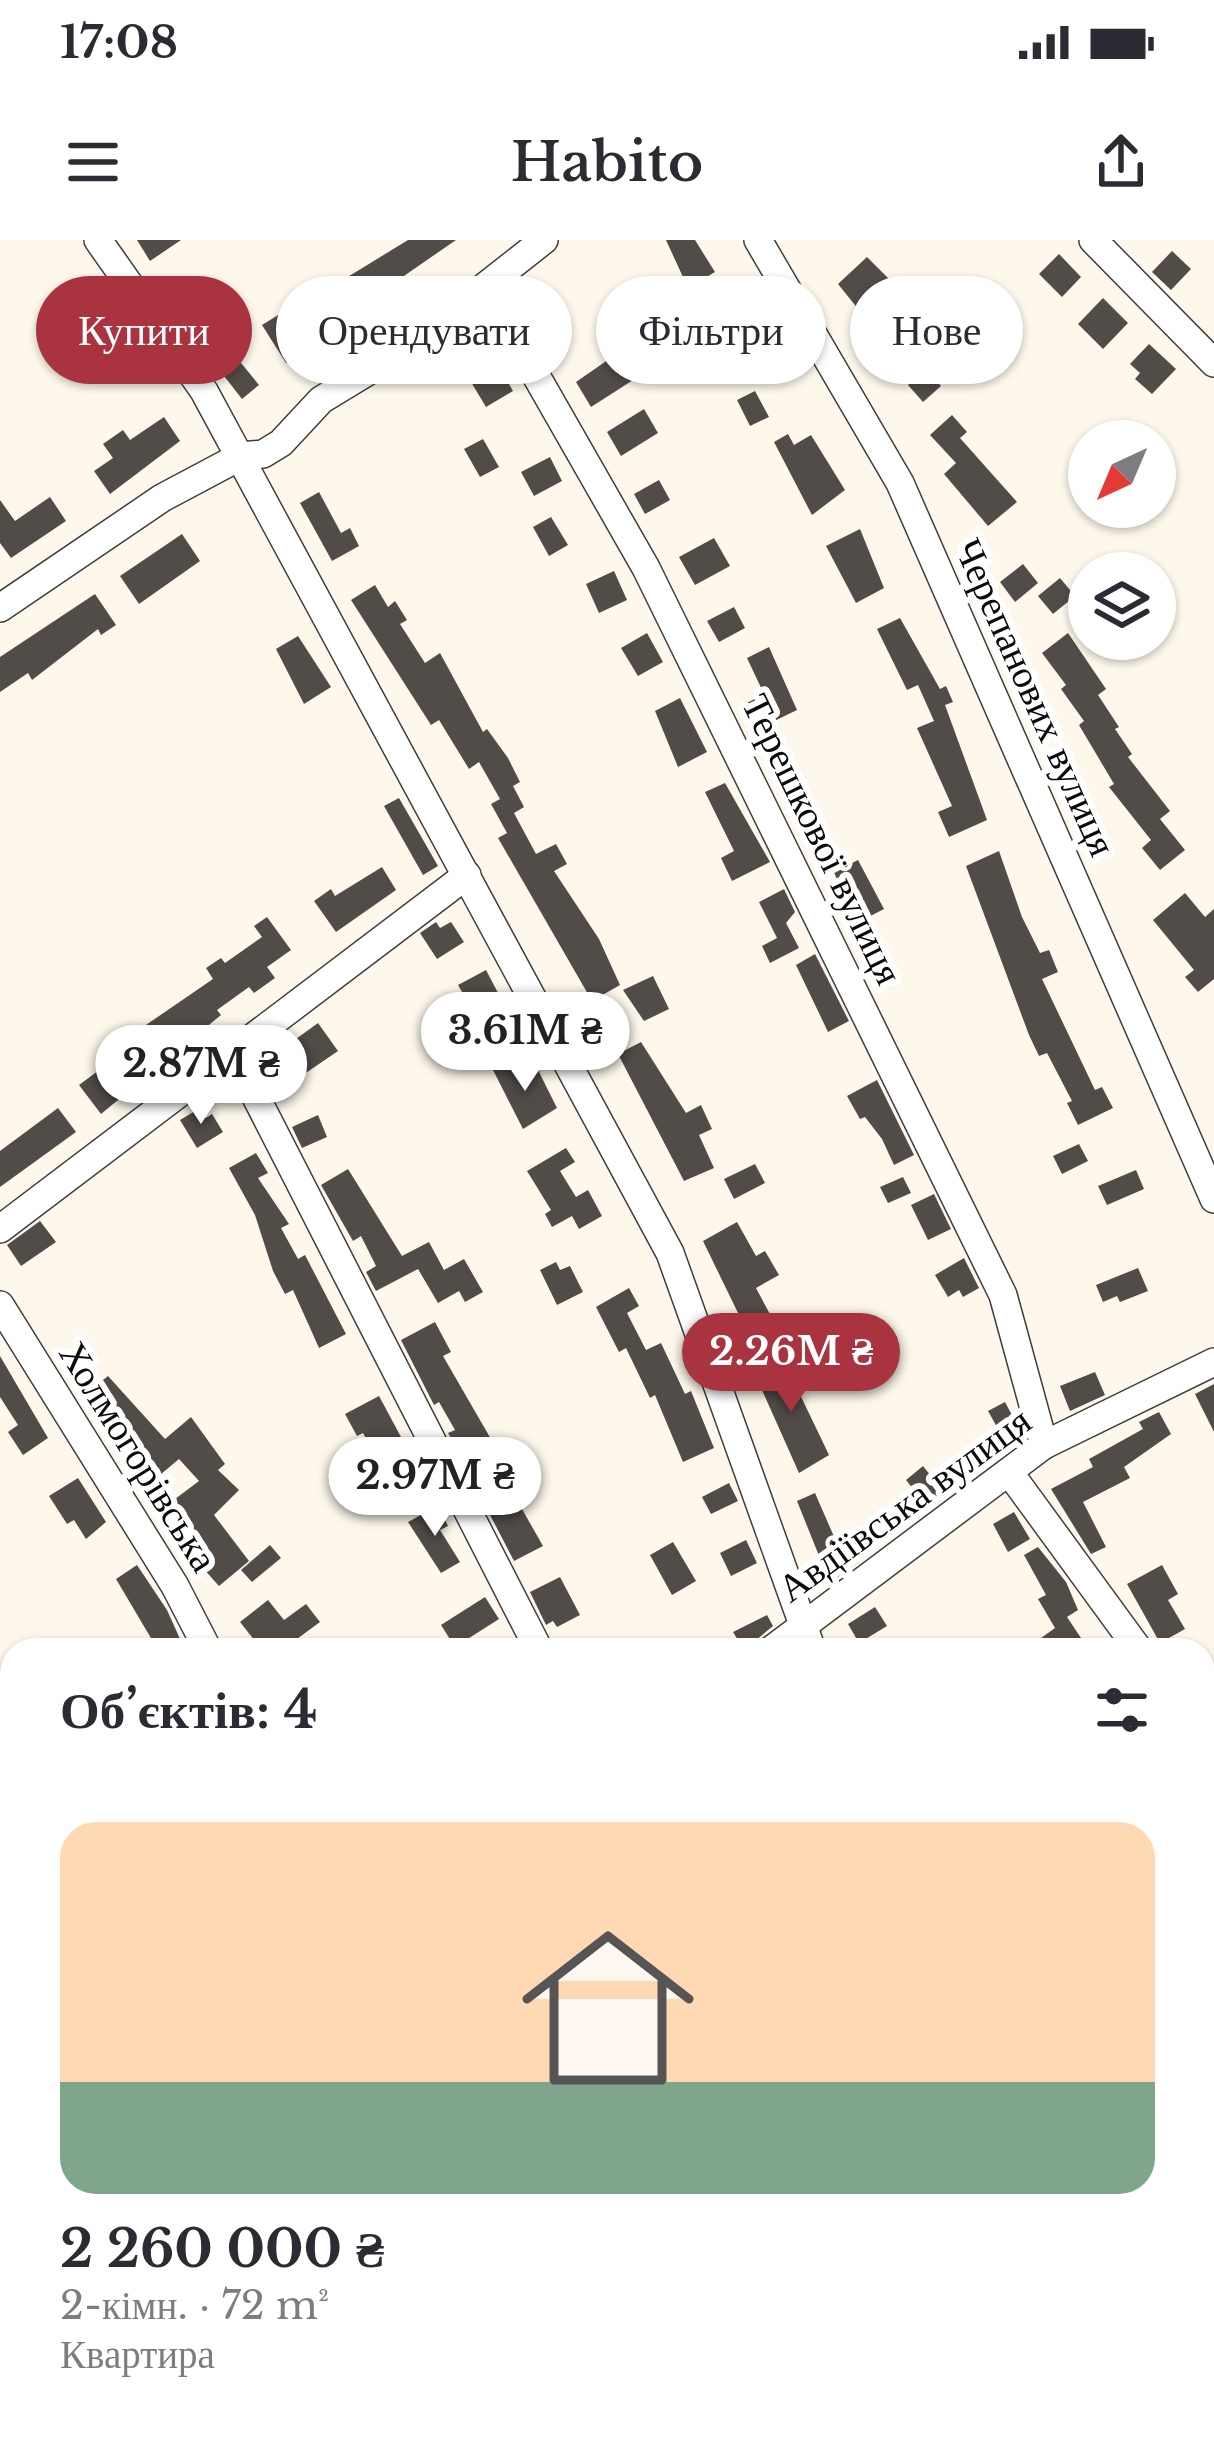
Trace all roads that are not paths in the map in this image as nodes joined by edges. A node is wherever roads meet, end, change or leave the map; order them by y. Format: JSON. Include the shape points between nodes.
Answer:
{"nodes":[{"id":1,"x":98,"y":240,"type":"edge"},
{"id":2,"x":544,"y":240,"type":"edge"},
{"id":3,"x":758,"y":240,"type":"edge"},
{"id":4,"x":1093,"y":240,"type":"edge"},
{"id":5,"x":500,"y":276,"type":"edge"},
{"id":6,"x":1214,"y":363,"type":"edge"},
{"id":7,"x":347,"y":384,"type":"edge"},
{"id":8,"x":541,"y":384,"type":"edge"},
{"id":9,"x":241,"y":456,"type":"junction"},
{"id":10,"x":0,"y":608,"type":"edge"},
{"id":11,"x":467,"y":875,"type":"junction"},
{"id":12,"x":234,"y":1054,"type":"junction"},
{"id":13,"x":1214,"y":1199,"type":"edge"},
{"id":14,"x":0,"y":1229,"type":"edge"},
{"id":15,"x":0,"y":1305,"type":"edge"},
{"id":16,"x":1214,"y":1362,"type":"edge"},
{"id":17,"x":1044,"y":1445,"type":"junction"},
{"id":18,"x":1009,"y":1472,"type":"junction"},
{"id":19,"x":202,"y":1638,"type":"edge"},
{"id":20,"x":533,"y":1638,"type":"edge"},
{"id":21,"x":808,"y":1638,"type":"edge"},
{"id":22,"x":1130,"y":1638,"type":"edge"}],
"edges":[{"from":1,"to":9,"type":"street"},
{"from":2,"to":5,"type":"street"},
{"from":3,"to":13,"type":"street","name":"Черепанових вулиця","via":[[900,483]]},
{"from":4,"to":6,"type":"street"},
{"from":7,"to":9,"type":"street","via":[[281,443]]},
{"from":8,"to":17,"type":"street","name":"Терешкової вулиця","via":[[646,568],[1004,1295]]},
{"from":9,"to":10,"type":"street","via":[[162,498]]},
{"from":9,"to":11,"type":"street"},
{"from":11,"to":12,"type":"street"},
{"from":11,"to":21,"type":"street","via":[[670,1253]]},
{"from":12,"to":14,"type":"street"},
{"from":12,"to":20,"type":"street"},
{"from":15,"to":19,"type":"street","name":"Холмогорівська"},
{"from":16,"to":17,"type":"street","name":"Авдіївська вулиця"},
{"from":17,"to":18,"type":"street","name":"Авдіївська вулиця"},
{"from":18,"to":21,"type":"street","name":"Авдіївська вулиця"},
{"from":18,"to":22,"type":"street"}]}
